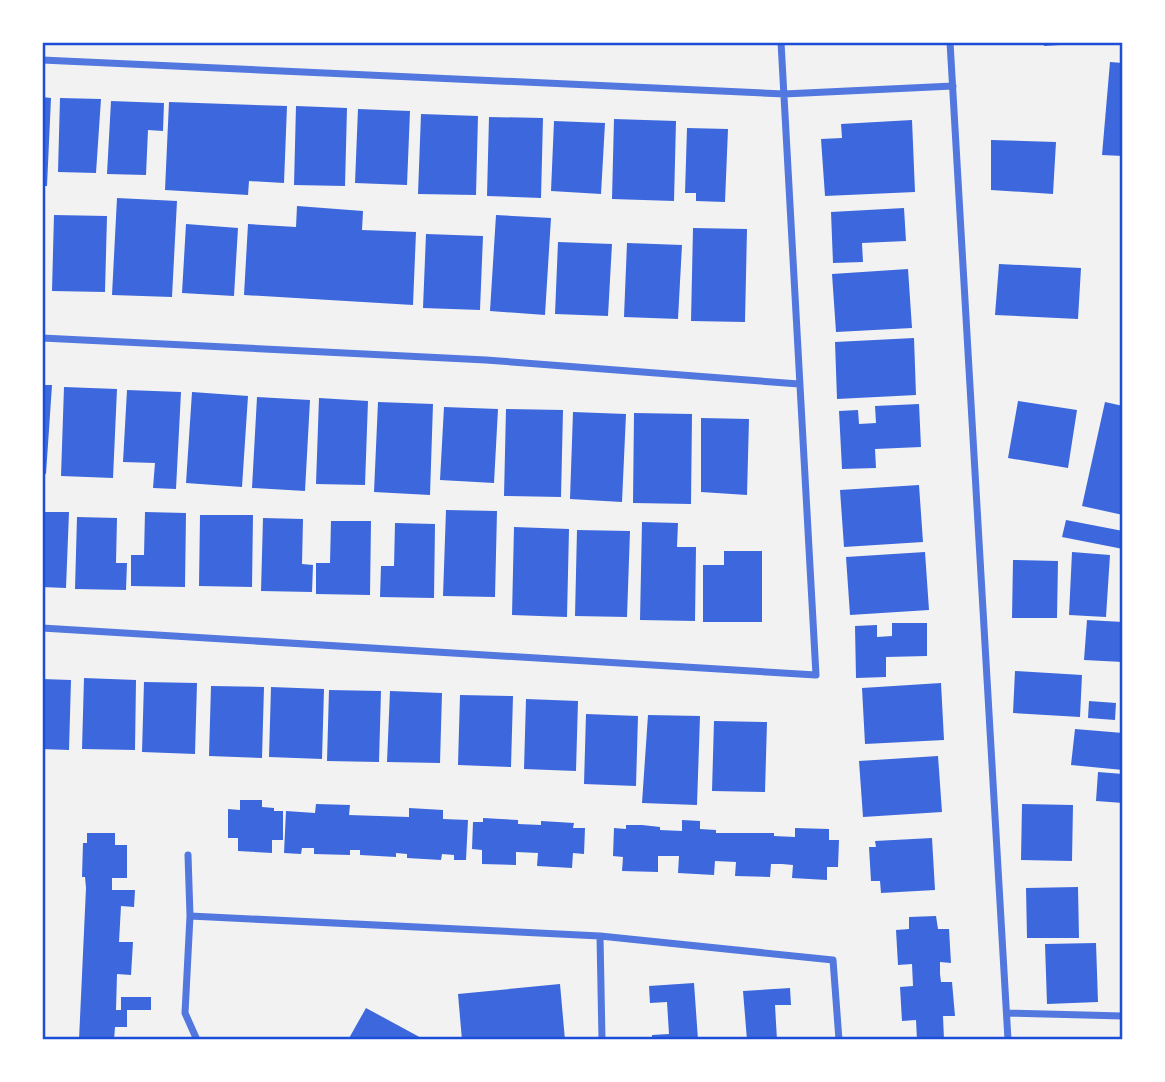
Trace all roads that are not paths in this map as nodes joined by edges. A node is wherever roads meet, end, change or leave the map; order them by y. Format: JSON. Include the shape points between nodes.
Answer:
{"nodes":[{"id":1,"x":781,"y":42,"type":"edge"},
{"id":2,"x":950,"y":42,"type":"edge"},
{"id":3,"x":42,"y":60,"type":"edge"},
{"id":4,"x":953,"y":86,"type":"junction"},
{"id":5,"x":784,"y":94,"type":"junction"},
{"id":6,"x":42,"y":338,"type":"edge"},
{"id":7,"x":799,"y":384,"type":"junction"},
{"id":8,"x":42,"y":628,"type":"edge"},
{"id":9,"x":188,"y":855,"type":"dead end"},
{"id":10,"x":190,"y":916,"type":"junction"},
{"id":11,"x":600,"y":936,"type":"junction"},
{"id":12,"x":1007,"y":1013,"type":"junction"},
{"id":13,"x":1123,"y":1016,"type":"edge"},
{"id":14,"x":197,"y":1040,"type":"edge"},
{"id":15,"x":602,"y":1040,"type":"edge"},
{"id":16,"x":839,"y":1040,"type":"edge"},
{"id":17,"x":1009,"y":1040,"type":"edge"}],
"edges":[{"from":1,"to":5,"type":"street"},
{"from":2,"to":4,"type":"street"},
{"from":3,"to":5,"type":"street"},
{"from":4,"to":5,"type":"street"},
{"from":4,"to":12,"type":"street"},
{"from":5,"to":7,"type":"street"},
{"from":6,"to":7,"type":"street","via":[[485,360]]},
{"from":7,"to":8,"type":"street","via":[[816,675]]},
{"from":9,"to":10,"type":"street"},
{"from":10,"to":11,"type":"street"},
{"from":10,"to":14,"type":"street","via":[[185,1013]]},
{"from":11,"to":15,"type":"street"},
{"from":11,"to":16,"type":"street","via":[[833,960]]},
{"from":12,"to":13,"type":"street"},
{"from":12,"to":17,"type":"street"}]}
